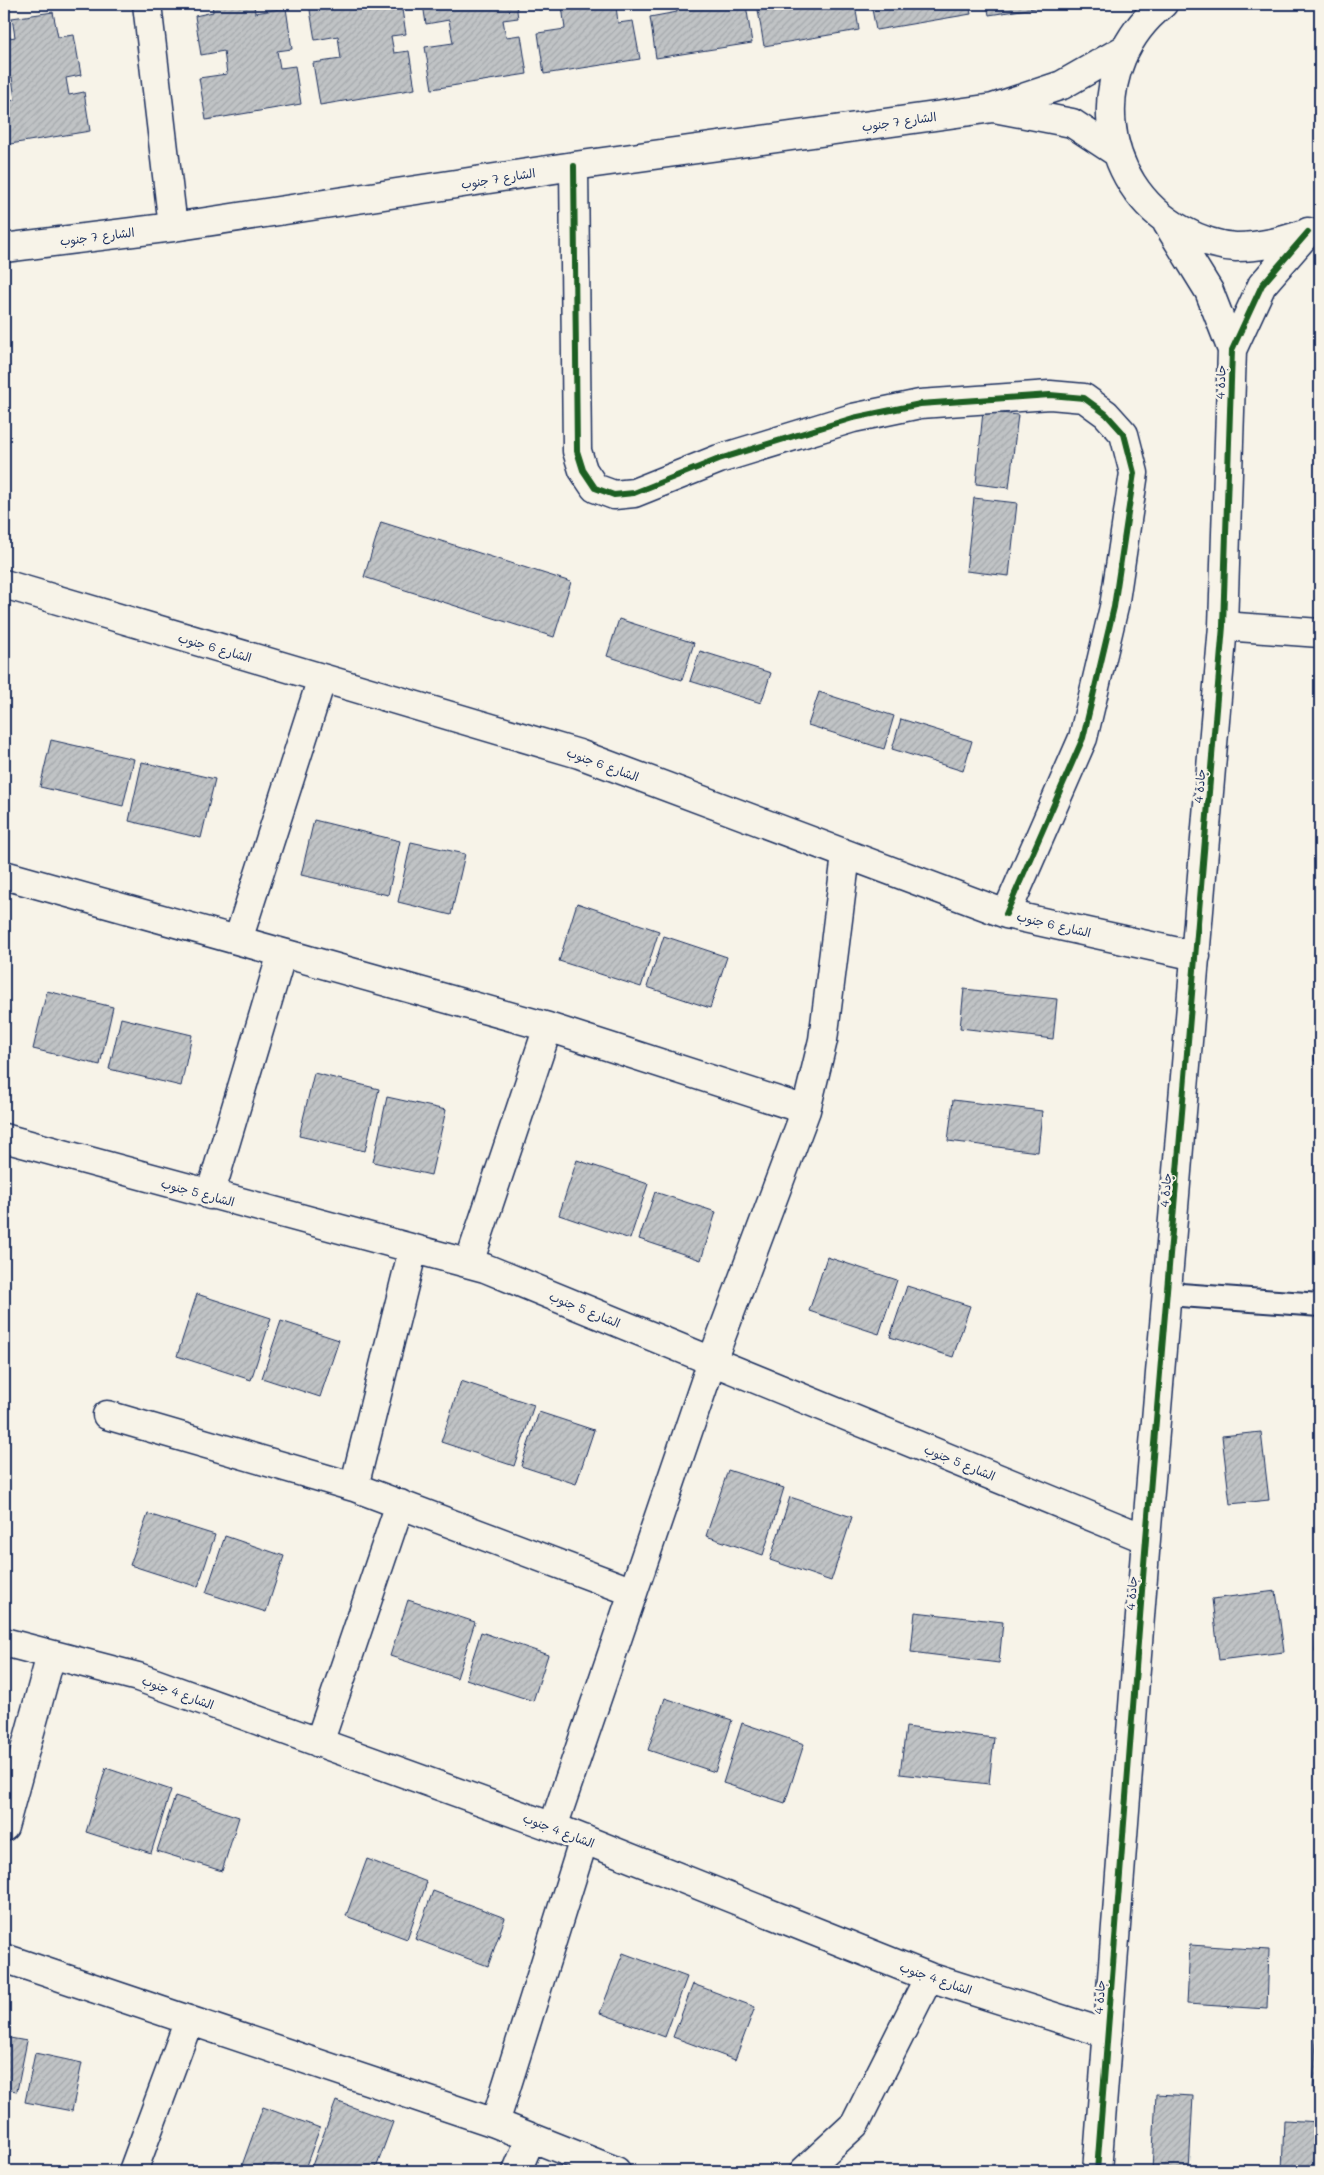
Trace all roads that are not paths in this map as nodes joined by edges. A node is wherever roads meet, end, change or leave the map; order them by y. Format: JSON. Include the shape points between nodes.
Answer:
{"nodes":[{"id":1,"x":147,"y":4,"type":"edge"},
{"id":2,"x":1163,"y":4,"type":"edge"},
{"id":3,"x":1124,"y":49,"type":"junction"},
{"id":4,"x":993,"y":108,"type":"junction"},
{"id":5,"x":1116,"y":152,"type":"junction"},
{"id":6,"x":574,"y":166,"type":"junction"},
{"id":7,"x":1166,"y":221,"type":"junction"},
{"id":8,"x":173,"y":226,"type":"junction"},
{"id":9,"x":1314,"y":228,"type":"edge"},
{"id":10,"x":4,"y":248,"type":"edge"},
{"id":11,"x":1232,"y":350,"type":"junction"},
{"id":12,"x":4,"y":584,"type":"edge"},
{"id":13,"x":1223,"y":626,"type":"junction"},
{"id":14,"x":1320,"y":633,"type":"edge"},
{"id":15,"x":322,"y":678,"type":"junction"},
{"id":16,"x":846,"y":855,"type":"junction"},
{"id":17,"x":4,"y":875,"type":"edge"},
{"id":18,"x":1006,"y":914,"type":"junction"},
{"id":19,"x":238,"y":940,"type":"junction"},
{"id":20,"x":282,"y":953,"type":"junction"},
{"id":21,"x":1196,"y":956,"type":"junction"},
{"id":22,"x":548,"y":1026,"type":"junction"},
{"id":23,"x":806,"y":1110,"type":"junction"},
{"id":24,"x":4,"y":1138,"type":"edge"},
{"id":25,"x":210,"y":1195,"type":"junction"},
{"id":26,"x":413,"y":1248,"type":"junction"},
{"id":27,"x":469,"y":1263,"type":"junction"},
{"id":28,"x":1167,"y":1294,"type":"junction"},
{"id":29,"x":1320,"y":1306,"type":"edge"},
{"id":30,"x":712,"y":1361,"type":"junction"},
{"id":31,"x":107,"y":1415,"type":"dead end"},
{"id":32,"x":354,"y":1487,"type":"junction"},
{"id":33,"x":400,"y":1504,"type":"junction"},
{"id":34,"x":1146,"y":1539,"type":"junction"},
{"id":35,"x":633,"y":1592,"type":"junction"},
{"id":36,"x":4,"y":1642,"type":"edge"},
{"id":37,"x":51,"y":1655,"type":"junction"},
{"id":38,"x":319,"y":1743,"type":"junction"},
{"id":39,"x":4,"y":1827,"type":"edge"},
{"id":40,"x":553,"y":1827,"type":"junction"},
{"id":41,"x":584,"y":1839,"type":"junction"},
{"id":42,"x":4,"y":1958,"type":"edge"},
{"id":43,"x":929,"y":1977,"type":"junction"},
{"id":44,"x":189,"y":2020,"type":"junction"},
{"id":45,"x":1108,"y":2034,"type":"junction"},
{"id":46,"x":495,"y":2123,"type":"junction"},
{"id":47,"x":531,"y":2137,"type":"junction"},
{"id":48,"x":133,"y":2171,"type":"edge"},
{"id":49,"x":516,"y":2171,"type":"edge"},
{"id":50,"x":616,"y":2171,"type":"edge"},
{"id":51,"x":804,"y":2171,"type":"edge"},
{"id":52,"x":1097,"y":2171,"type":"edge"}],
"edges":[{"from":1,"to":8,"type":"street"},
{"from":2,"to":3,"type":"street","via":[[1147,17]]},
{"from":3,"to":4,"type":"street","name":"الشارع 7 جنوب","via":[[1062,84]]},
{"from":3,"to":5,"type":"street","via":[[1113,82],[1110,118]]},
{"from":4,"to":5,"type":"street","name":"الشارع 7 جنوب","via":[[1072,123]]},
{"from":4,"to":6,"type":"street","name":"الشارع 7 جنوب"},
{"from":5,"to":7,"type":"street","via":[[1135,190]]},
{"from":6,"to":8,"type":"street","name":"الشارع 7 جنوب"},
{"from":6,"to":18,"type":"street","via":[[577,450],[583,470],[595,488],[614,494],[634,493],[729,456],[853,418],[920,404],[1050,395],[1084,398],[1106,414],[1124,434],[1134,473],[1114,607],[1083,738]]},
{"from":7,"to":9,"type":"street","via":[[1198,239],[1235,247],[1273,244]]},
{"from":7,"to":11,"type":"street","name":"جادة 4","via":[[1209,291]]},
{"from":8,"to":10,"type":"street","name":"الشارع 7 جنوب"},
{"from":9,"to":11,"type":"street","name":"جادة 4","via":[[1262,285]]},
{"from":11,"to":13,"type":"street","name":"جادة 4"},
{"from":12,"to":15,"type":"street","name":"الشارع 6 جنوب"},
{"from":13,"to":14,"type":"street"},
{"from":13,"to":21,"type":"street","name":"جادة 4"},
{"from":15,"to":16,"type":"street","name":"الشارع 6 جنوب","via":[[579,754]]},
{"from":15,"to":19,"type":"street"},
{"from":16,"to":18,"type":"street","name":"الشارع 6 جنوب"},
{"from":16,"to":23,"type":"street","via":[[822,1040]]},
{"from":17,"to":19,"type":"street"},
{"from":18,"to":21,"type":"street","name":"الشارع 6 جنوب"},
{"from":19,"to":20,"type":"street"},
{"from":20,"to":22,"type":"street"},
{"from":20,"to":25,"type":"street"},
{"from":21,"to":28,"type":"street","name":"جادة 4"},
{"from":22,"to":23,"type":"street"},
{"from":22,"to":27,"type":"street"},
{"from":23,"to":30,"type":"street"},
{"from":24,"to":25,"type":"street","name":"الشارع 5 جنوب"},
{"from":25,"to":26,"type":"street","name":"الشارع 5 جنوب"},
{"from":26,"to":27,"type":"street","name":"الشارع 5 جنوب"},
{"from":26,"to":32,"type":"street"},
{"from":27,"to":30,"type":"street","name":"الشارع 5 جنوب"},
{"from":28,"to":29,"type":"lane"},
{"from":28,"to":34,"type":"street","name":"جادة 4"},
{"from":30,"to":34,"type":"street","name":"الشارع 5 جنوب"},
{"from":30,"to":35,"type":"street"},
{"from":31,"to":32,"type":"street"},
{"from":32,"to":33,"type":"street"},
{"from":33,"to":35,"type":"street"},
{"from":33,"to":38,"type":"street"},
{"from":34,"to":45,"type":"street","name":"جادة 4"},
{"from":35,"to":40,"type":"street"},
{"from":36,"to":37,"type":"street","name":"الشارع 4 جنوب"},
{"from":37,"to":38,"type":"street","name":"الشارع 4 جنوب","via":[[138,1678]]},
{"from":37,"to":39,"type":"street"},
{"from":38,"to":40,"type":"street","name":"الشارع 4 جنوب"},
{"from":40,"to":41,"type":"street","name":"الشارع 4 جنوب"},
{"from":41,"to":43,"type":"street","name":"الشارع 4 جنوب"},
{"from":41,"to":46,"type":"street"},
{"from":42,"to":44,"type":"street"},
{"from":43,"to":45,"type":"street","name":"الشارع 4 جنوب"},
{"from":43,"to":51,"type":"street","via":[[855,2124]]},
{"from":44,"to":46,"type":"street"},
{"from":44,"to":48,"type":"street"},
{"from":45,"to":52,"type":"street","name":"جادة 4"},
{"from":46,"to":47,"type":"street"},
{"from":47,"to":49,"type":"street"},
{"from":47,"to":50,"type":"street"}]}
